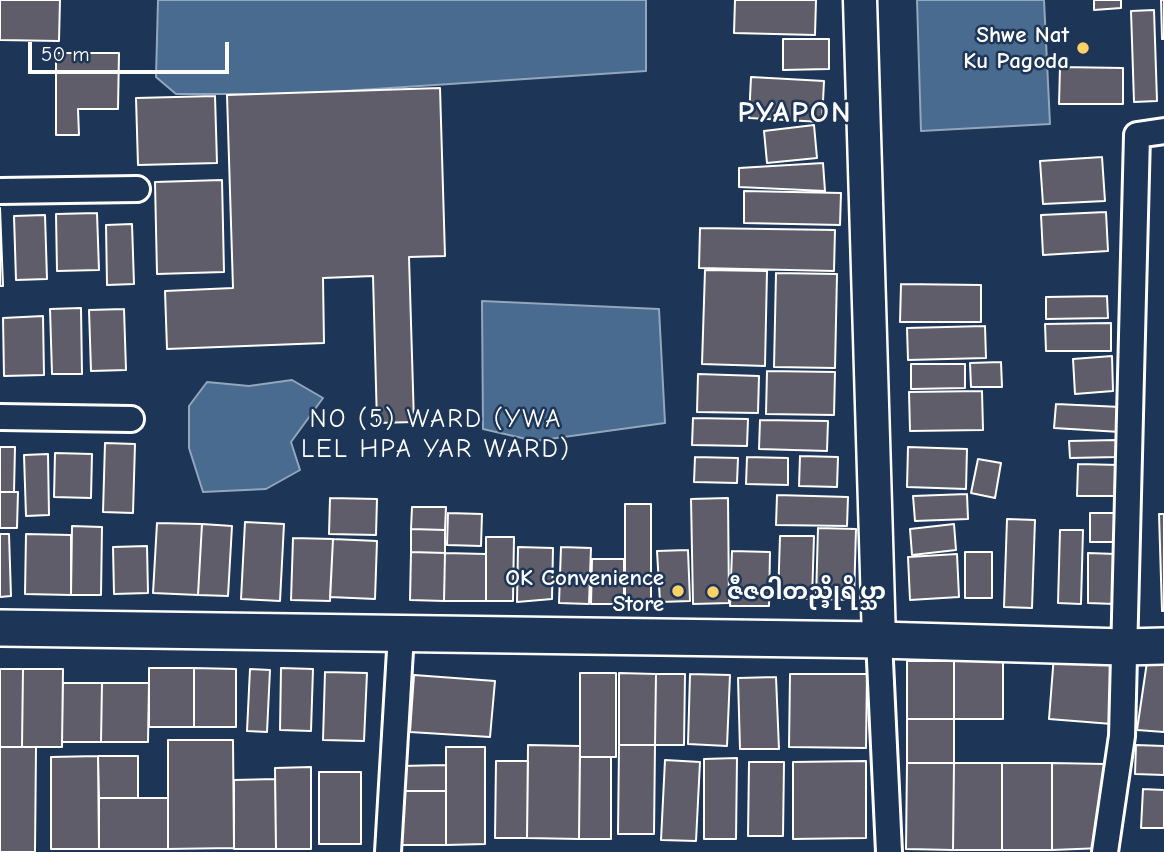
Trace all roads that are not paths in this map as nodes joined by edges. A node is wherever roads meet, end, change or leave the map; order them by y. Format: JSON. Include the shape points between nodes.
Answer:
{"nodes":[{"id":1,"x":860,"y":0,"type":"edge"},
{"id":2,"x":1164,"y":131,"type":"edge"},
{"id":3,"x":137,"y":189,"type":"dead end"},
{"id":4,"x":0,"y":191,"type":"edge"},
{"id":5,"x":0,"y":417,"type":"edge"},
{"id":6,"x":131,"y":419,"type":"dead end"},
{"id":7,"x":0,"y":628,"type":"edge"},
{"id":8,"x":401,"y":634,"type":"junction"},
{"id":9,"x":878,"y":640,"type":"junction"},
{"id":10,"x":1164,"y":646,"type":"edge"},
{"id":11,"x":1124,"y":647,"type":"junction"},
{"id":12,"x":388,"y":852,"type":"edge"},
{"id":13,"x":890,"y":852,"type":"edge"},
{"id":14,"x":1105,"y":852,"type":"edge"}],
"edges":[{"from":1,"to":9,"type":"street"},
{"from":2,"to":11,"type":"street","via":[[1137,135]]},
{"from":3,"to":4,"type":"street"},
{"from":5,"to":6,"type":"street"},
{"from":7,"to":8,"type":"main road"},
{"from":8,"to":9,"type":"main road"},
{"from":8,"to":12,"type":"street"},
{"from":9,"to":11,"type":"main road"},
{"from":9,"to":13,"type":"street"},
{"from":10,"to":11,"type":"main road"},
{"from":11,"to":14,"type":"street","via":[[1122,737]]}]}
